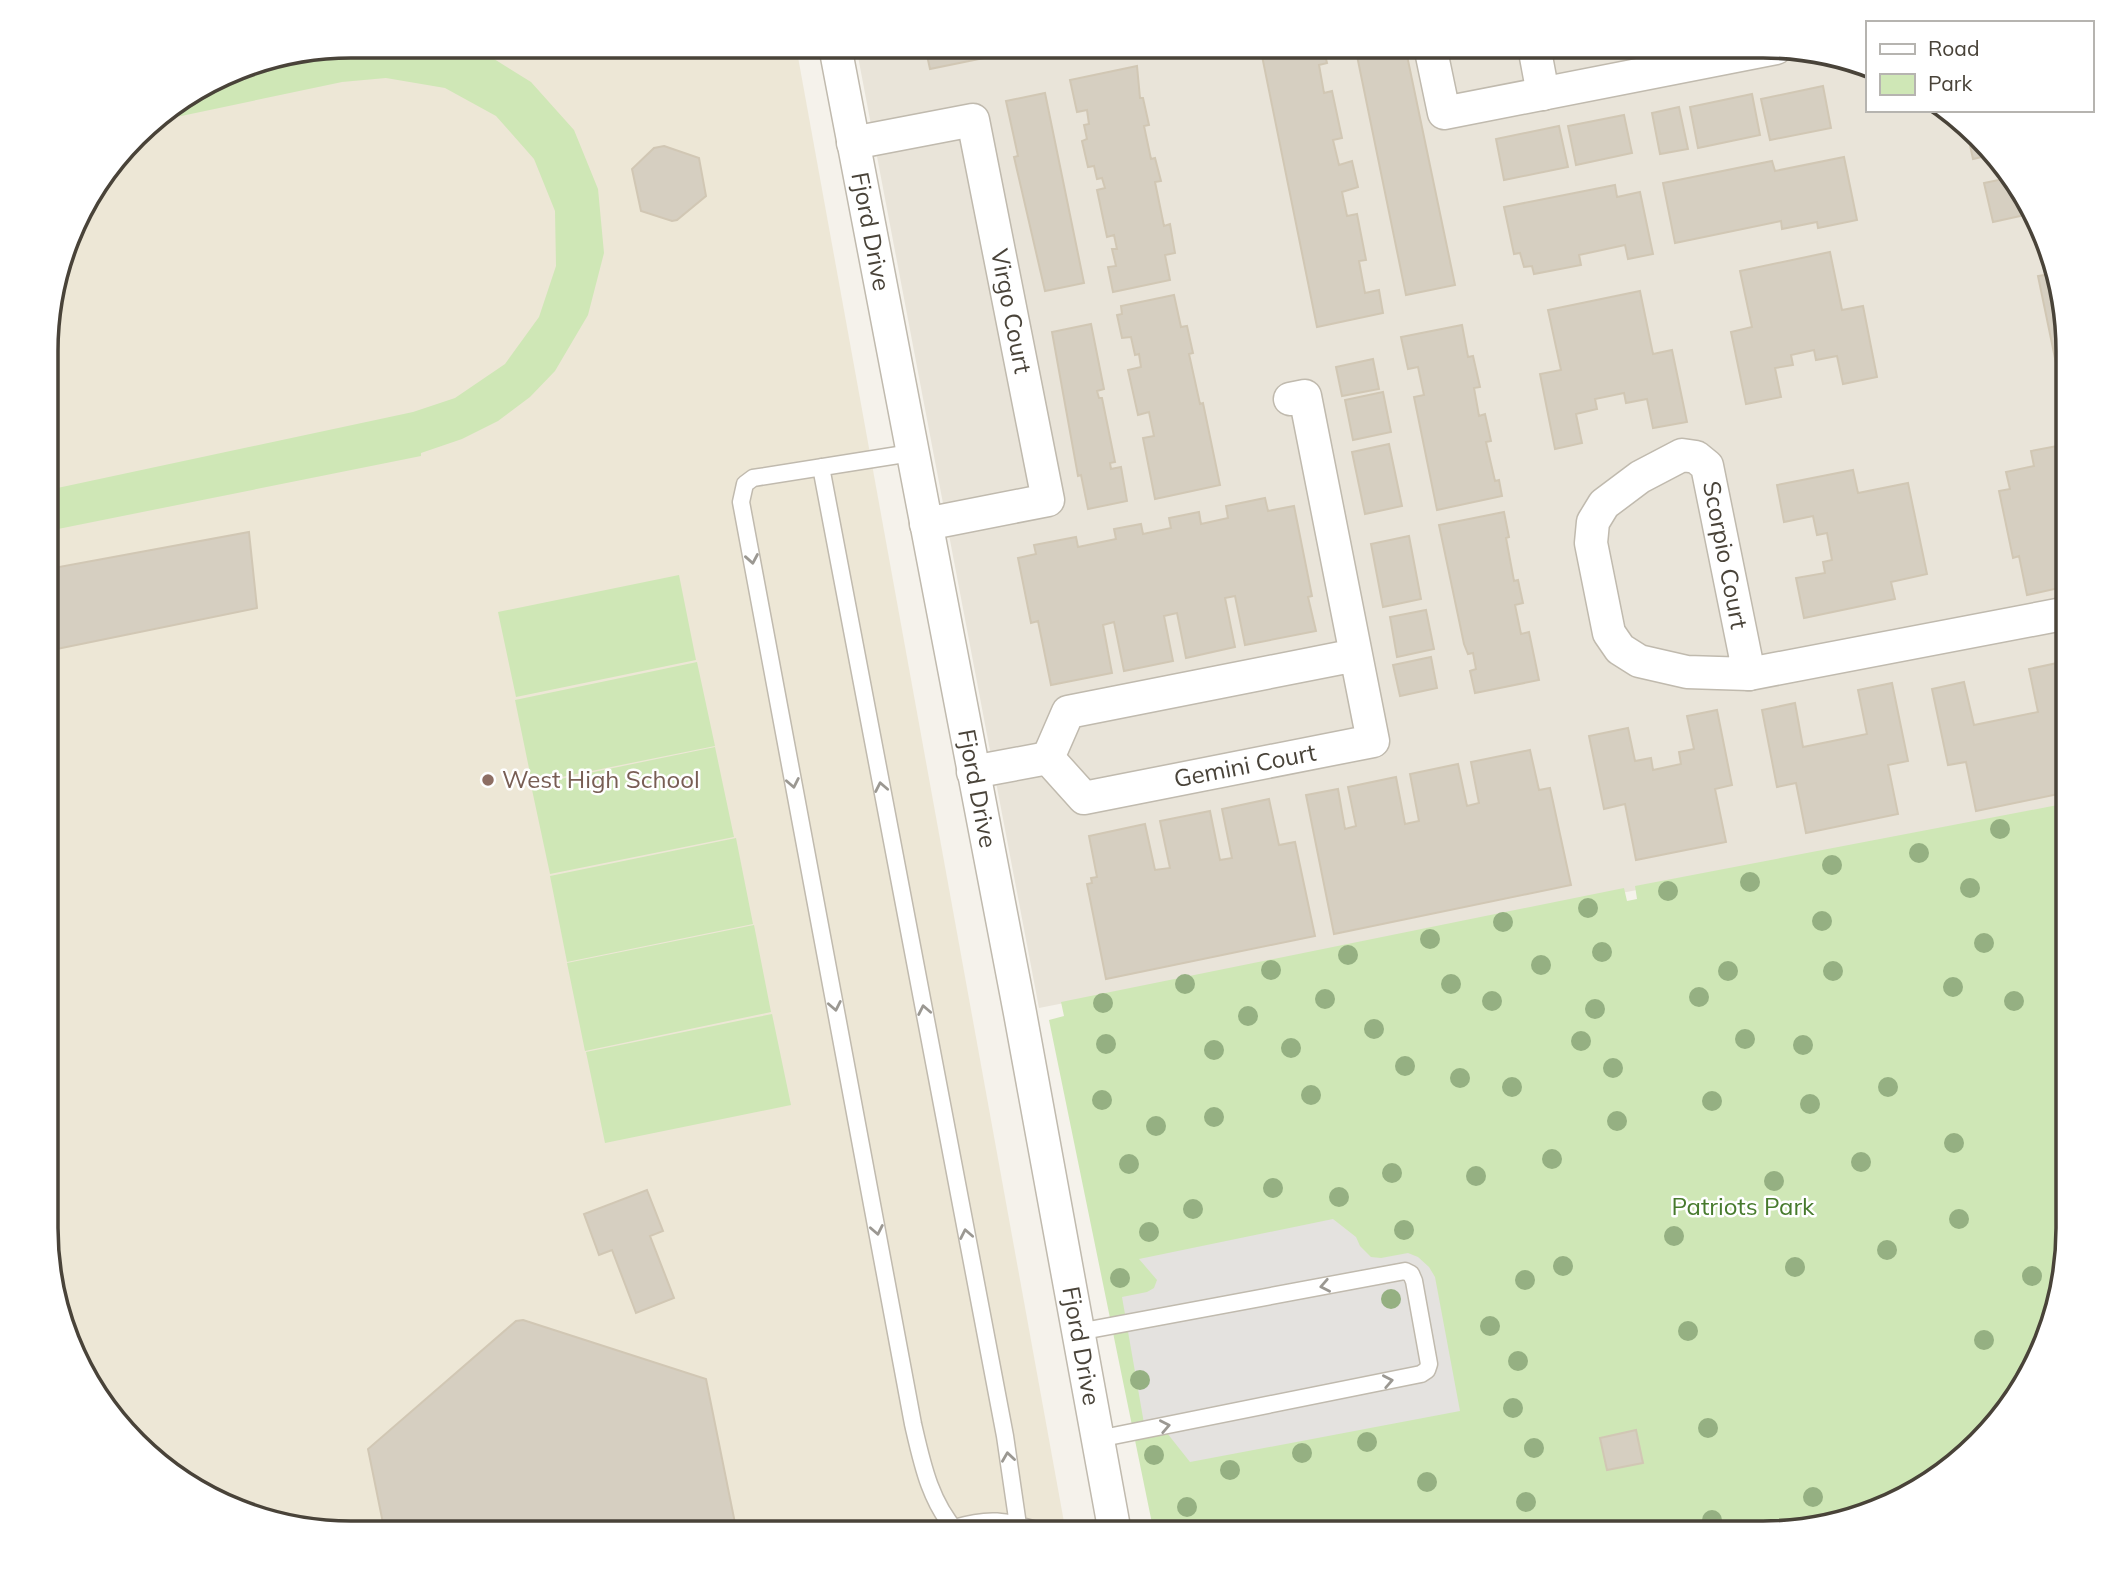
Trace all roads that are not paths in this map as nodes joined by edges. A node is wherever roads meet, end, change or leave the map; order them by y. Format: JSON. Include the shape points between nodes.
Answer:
{"nodes":[{"id":1,"x":837,"y":58,"type":"edge"},
{"id":2,"x":1433,"y":58,"type":"edge"},
{"id":3,"x":1536,"y":58,"type":"edge"},
{"id":4,"x":1726,"y":58,"type":"edge"},
{"id":5,"x":1544,"y":94,"type":"junction"},
{"id":6,"x":853,"y":143,"type":"junction"},
{"id":7,"x":1290,"y":399,"type":"dead end"},
{"id":8,"x":911,"y":453,"type":"junction"},
{"id":9,"x":821,"y":467,"type":"junction"},
{"id":10,"x":926,"y":524,"type":"junction"},
{"id":11,"x":2056,"y":615,"type":"edge"},
{"id":12,"x":1356,"y":655,"type":"junction"},
{"id":13,"x":1749,"y":674,"type":"junction"},
{"id":14,"x":1048,"y":758,"type":"junction"},
{"id":15,"x":973,"y":772,"type":"junction"},
{"id":16,"x":1078,"y":1332,"type":"junction"},
{"id":17,"x":1098,"y":1439,"type":"junction"},
{"id":18,"x":950,"y":1521,"type":"edge"},
{"id":19,"x":977,"y":1521,"type":"edge"},
{"id":20,"x":998,"y":1521,"type":"edge"},
{"id":21,"x":1017,"y":1521,"type":"edge"},
{"id":22,"x":1113,"y":1521,"type":"edge"}],
"edges":[{"from":1,"to":6,"type":"street","name":"Fjord Drive"},
{"from":2,"to":5,"type":"street","via":[[1444,113]]},
{"from":3,"to":5,"type":"street"},
{"from":4,"to":5,"type":"street"},
{"from":6,"to":8,"type":"street","name":"Fjord Drive"},
{"from":6,"to":10,"type":"street","name":"Virgo Court","via":[[973,120],[1048,500]]},
{"from":7,"to":12,"type":"street","name":"Gemini Court","via":[[1305,396]]},
{"from":8,"to":9,"type":"lane"},
{"from":8,"to":10,"type":"street","name":"Fjord Drive"},
{"from":9,"to":18,"type":"lane","one_way":true,"via":[[753,478],[745,484],[741,502],[925,1475]]},
{"from":21,"to":9,"type":"lane","one_way":true},
{"from":10,"to":15,"type":"street","name":"Fjord Drive"},
{"from":11,"to":13,"type":"street","name":"Scorpio Court"},
{"from":12,"to":14,"type":"street","via":[[1068,712]]},
{"from":12,"to":14,"type":"street","name":"Gemini Court","via":[[1373,741],[1084,798]]},
{"from":13,"to":13,"type":"street","name":"Scorpio Court","via":[[1707,466],[1696,457],[1682,455],[1631,483],[1604,504],[1593,522],[1591,543],[1609,633],[1620,649],[1639,661],[1687,672]]},
{"from":14,"to":15,"type":"street"},
{"from":15,"to":16,"type":"street","name":"Fjord Drive"},
{"from":16,"to":17,"type":"street","name":"Fjord Drive"},
{"from":17,"to":16,"type":"lane","one_way":true,"via":[[1421,1374],[1429,1364],[1414,1281],[1405,1271]]},
{"from":17,"to":22,"type":"street","name":"Fjord Drive"},
{"from":19,"to":20,"type":"lane"}]}
